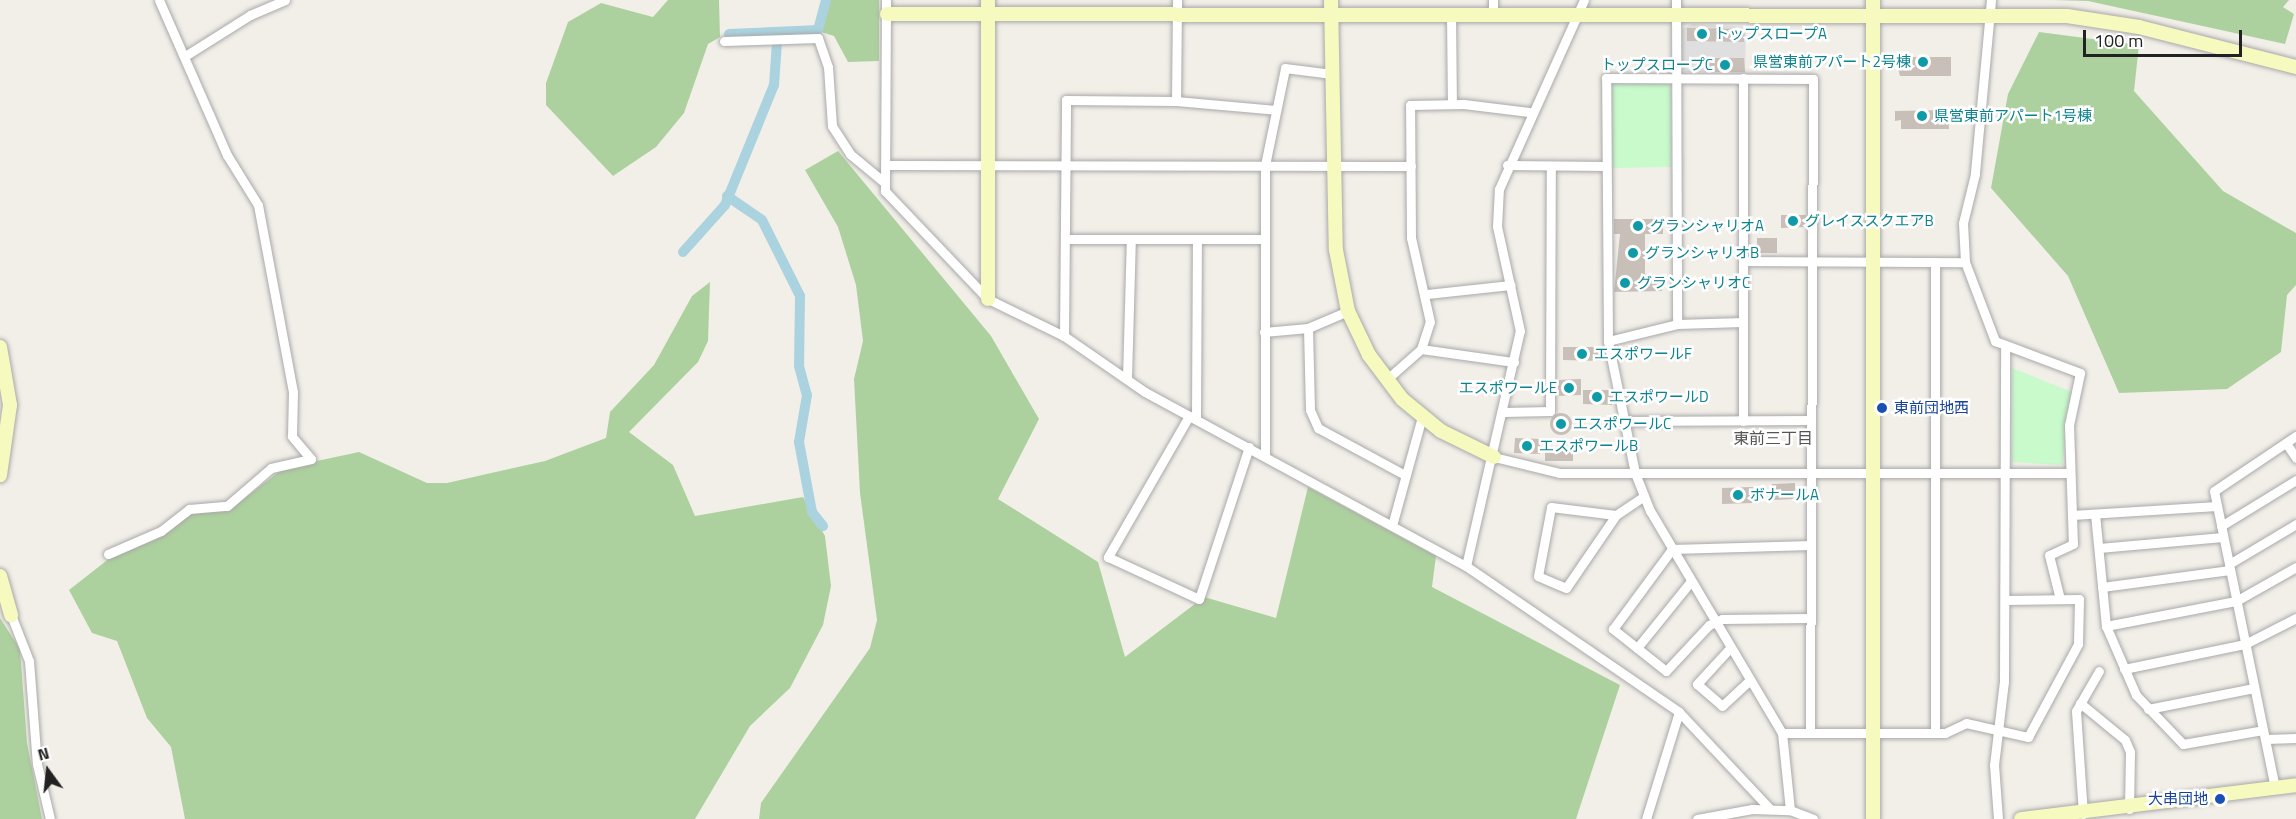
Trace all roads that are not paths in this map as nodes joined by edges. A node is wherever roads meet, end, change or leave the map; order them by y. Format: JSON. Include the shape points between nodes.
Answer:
{"nodes":[{"id":1,"x":159,"y":0,"type":"edge"},
{"id":2,"x":285,"y":0,"type":"edge"},
{"id":3,"x":886,"y":0,"type":"edge"},
{"id":4,"x":1676,"y":0,"type":"edge"},
{"id":5,"x":1991,"y":0,"type":"edge"},
{"id":6,"x":1493,"y":6,"type":"edge"},
{"id":7,"x":988,"y":7,"type":"edge"},
{"id":8,"x":1176,"y":7,"type":"edge"},
{"id":9,"x":1331,"y":7,"type":"edge"},
{"id":10,"x":1581,"y":7,"type":"edge"},
{"id":11,"x":1873,"y":7,"type":"edge"},
{"id":12,"x":886,"y":14,"type":"junction"},
{"id":13,"x":1451,"y":14,"type":"junction"},
{"id":14,"x":1677,"y":14,"type":"junction"},
{"id":15,"x":1991,"y":15,"type":"junction"},
{"id":16,"x":724,"y":41,"type":"dead end"},
{"id":17,"x":185,"y":56,"type":"junction"},
{"id":18,"x":2296,"y":67,"type":"edge"},
{"id":19,"x":1332,"y":74,"type":"junction"},
{"id":20,"x":1676,"y":77,"type":"junction"},
{"id":21,"x":1743,"y":78,"type":"junction"},
{"id":22,"x":1176,"y":101,"type":"junction"},
{"id":23,"x":1452,"y":104,"type":"junction"},
{"id":24,"x":1276,"y":110,"type":"junction"},
{"id":25,"x":1528,"y":112,"type":"junction"},
{"id":26,"x":886,"y":165,"type":"junction"},
{"id":27,"x":1265,"y":165,"type":"junction"},
{"id":28,"x":1334,"y":165,"type":"junction"},
{"id":29,"x":1507,"y":165,"type":"junction"},
{"id":30,"x":988,"y":166,"type":"junction"},
{"id":31,"x":1065,"y":166,"type":"junction"},
{"id":32,"x":1411,"y":166,"type":"junction"},
{"id":33,"x":1551,"y":166,"type":"junction"},
{"id":34,"x":1606,"y":166,"type":"junction"},
{"id":35,"x":885,"y":183,"type":"junction"},
{"id":36,"x":1066,"y":238,"type":"junction"},
{"id":37,"x":1131,"y":239,"type":"junction"},
{"id":38,"x":1197,"y":239,"type":"junction"},
{"id":39,"x":1263,"y":239,"type":"junction"},
{"id":40,"x":1743,"y":261,"type":"junction"},
{"id":41,"x":1812,"y":261,"type":"junction"},
{"id":42,"x":1873,"y":262,"type":"junction"},
{"id":43,"x":1935,"y":262,"type":"junction"},
{"id":44,"x":1965,"y":262,"type":"junction"},
{"id":45,"x":1511,"y":285,"type":"junction"},
{"id":46,"x":1426,"y":294,"type":"junction"},
{"id":47,"x":988,"y":298,"type":"junction"},
{"id":48,"x":1348,"y":311,"type":"junction"},
{"id":49,"x":1743,"y":322,"type":"junction"},
{"id":50,"x":1677,"y":324,"type":"junction"},
{"id":51,"x":1308,"y":328,"type":"junction"},
{"id":52,"x":1264,"y":332,"type":"junction"},
{"id":53,"x":1064,"y":336,"type":"junction"},
{"id":54,"x":1608,"y":341,"type":"junction"},
{"id":55,"x":2005,"y":346,"type":"junction"},
{"id":56,"x":0,"y":347,"type":"edge"},
{"id":57,"x":1421,"y":349,"type":"junction"},
{"id":58,"x":1514,"y":362,"type":"junction"},
{"id":59,"x":1127,"y":378,"type":"junction"},
{"id":60,"x":1386,"y":380,"type":"junction"},
{"id":61,"x":1504,"y":412,"type":"junction"},
{"id":62,"x":1192,"y":417,"type":"junction"},
{"id":63,"x":1422,"y":417,"type":"junction"},
{"id":64,"x":1811,"y":420,"type":"junction"},
{"id":65,"x":1624,"y":421,"type":"junction"},
{"id":66,"x":1743,"y":421,"type":"junction"},
{"id":67,"x":2296,"y":436,"type":"edge"},
{"id":68,"x":2286,"y":443,"type":"junction"},
{"id":69,"x":1249,"y":447,"type":"junction"},
{"id":70,"x":1265,"y":455,"type":"junction"},
{"id":71,"x":1494,"y":457,"type":"junction"},
{"id":72,"x":2296,"y":458,"type":"edge"},
{"id":73,"x":1635,"y":473,"type":"junction"},
{"id":74,"x":1935,"y":473,"type":"junction"},
{"id":75,"x":2006,"y":473,"type":"junction"},
{"id":76,"x":2069,"y":473,"type":"junction"},
{"id":77,"x":1403,"y":474,"type":"junction"},
{"id":78,"x":1811,"y":474,"type":"junction"},
{"id":79,"x":1873,"y":474,"type":"junction"},
{"id":80,"x":0,"y":475,"type":"edge"},
{"id":81,"x":2296,"y":480,"type":"edge"},
{"id":82,"x":1643,"y":497,"type":"junction"},
{"id":83,"x":2217,"y":506,"type":"junction"},
{"id":84,"x":2095,"y":514,"type":"junction"},
{"id":85,"x":1616,"y":515,"type":"junction"},
{"id":86,"x":2072,"y":515,"type":"junction"},
{"id":87,"x":1393,"y":522,"type":"junction"},
{"id":88,"x":2296,"y":524,"type":"edge"},
{"id":89,"x":2221,"y":526,"type":"junction"},
{"id":90,"x":2223,"y":537,"type":"junction"},
{"id":91,"x":1811,"y":545,"type":"junction"},
{"id":92,"x":2099,"y":548,"type":"junction"},
{"id":93,"x":1672,"y":549,"type":"junction"},
{"id":94,"x":108,"y":554,"type":"dead end"},
{"id":95,"x":1466,"y":566,"type":"junction"},
{"id":96,"x":2229,"y":567,"type":"junction"},
{"id":97,"x":2296,"y":567,"type":"edge"},
{"id":98,"x":0,"y":576,"type":"edge"},
{"id":99,"x":1691,"y":581,"type":"junction"},
{"id":100,"x":2102,"y":587,"type":"junction"},
{"id":101,"x":2060,"y":599,"type":"junction"},
{"id":102,"x":2006,"y":600,"type":"junction"},
{"id":103,"x":2236,"y":601,"type":"junction"},
{"id":104,"x":10,"y":615,"type":"joint"},
{"id":105,"x":1810,"y":618,"type":"junction"},
{"id":106,"x":2296,"y":618,"type":"edge"},
{"id":107,"x":1715,"y":622,"type":"junction"},
{"id":108,"x":2106,"y":626,"type":"junction"},
{"id":109,"x":2245,"y":644,"type":"junction"},
{"id":110,"x":1637,"y":648,"type":"junction"},
{"id":111,"x":1730,"y":648,"type":"junction"},
{"id":112,"x":2124,"y":669,"type":"junction"},
{"id":113,"x":2099,"y":671,"type":"dead end"},
{"id":114,"x":1750,"y":680,"type":"junction"},
{"id":115,"x":2254,"y":688,"type":"junction"},
{"id":116,"x":2080,"y":703,"type":"junction"},
{"id":117,"x":2148,"y":709,"type":"junction"},
{"id":118,"x":1679,"y":712,"type":"junction"},
{"id":119,"x":1998,"y":730,"type":"junction"},
{"id":120,"x":1782,"y":733,"type":"junction"},
{"id":121,"x":1810,"y":733,"type":"junction"},
{"id":122,"x":1873,"y":733,"type":"junction"},
{"id":123,"x":1935,"y":733,"type":"junction"},
{"id":124,"x":2264,"y":734,"type":"junction"},
{"id":125,"x":2296,"y":738,"type":"edge"},
{"id":126,"x":2296,"y":785,"type":"edge"},
{"id":127,"x":2275,"y":788,"type":"junction"},
{"id":128,"x":1770,"y":809,"type":"junction"},
{"id":129,"x":2129,"y":809,"type":"junction"},
{"id":130,"x":1790,"y":810,"type":"junction"},
{"id":131,"x":2083,"y":814,"type":"junction"},
{"id":132,"x":50,"y":819,"type":"edge"},
{"id":133,"x":1646,"y":819,"type":"edge"},
{"id":134,"x":1697,"y":819,"type":"edge"},
{"id":135,"x":1813,"y":819,"type":"edge"},
{"id":136,"x":1873,"y":819,"type":"edge"},
{"id":137,"x":1998,"y":819,"type":"edge"},
{"id":138,"x":2021,"y":819,"type":"edge"}],
"edges":[{"from":1,"to":17,"type":"street"},
{"from":2,"to":17,"type":"street","via":[[250,15]]},
{"from":3,"to":12,"type":"street"},
{"from":4,"to":14,"type":"street"},
{"from":5,"to":15,"type":"street"},
{"from":6,"to":10,"type":"street"},
{"from":6,"to":13,"type":"street"},
{"from":7,"to":8,"type":"street"},
{"from":7,"to":12,"type":"street"},
{"from":7,"to":30,"type":"street"},
{"from":8,"to":9,"type":"street"},
{"from":8,"to":22,"type":"street"},
{"from":9,"to":13,"type":"street"},
{"from":9,"to":19,"type":"street"},
{"from":10,"to":14,"type":"street"},
{"from":10,"to":25,"type":"street"},
{"from":11,"to":14,"type":"street"},
{"from":11,"to":15,"type":"street"},
{"from":11,"to":42,"type":"street"},
{"from":12,"to":26,"type":"street"},
{"from":13,"to":23,"type":"street"},
{"from":14,"to":20,"type":"street"},
{"from":15,"to":18,"type":"street","via":[[2097,19]]},
{"from":15,"to":44,"type":"street","via":[[1975,174],[1963,223]]},
{"from":16,"to":35,"type":"street","via":[[818,38],[828,67],[832,126],[858,162]]},
{"from":17,"to":94,"type":"street","via":[[227,155],[258,205],[293,392],[292,436],[310,459],[271,468],[227,506],[189,509],[161,531]]},
{"from":19,"to":24,"type":"street","via":[[1285,68]]},
{"from":19,"to":28,"type":"street"},
{"from":20,"to":21,"type":"street"},
{"from":20,"to":34,"type":"street","via":[[1606,78]]},
{"from":20,"to":50,"type":"street"},
{"from":21,"to":40,"type":"street"},
{"from":21,"to":41,"type":"street","via":[[1813,79]]},
{"from":22,"to":24,"type":"street"},
{"from":22,"to":31,"type":"street","via":[[1066,100]]},
{"from":23,"to":25,"type":"street"},
{"from":23,"to":32,"type":"street","via":[[1410,105]]},
{"from":24,"to":27,"type":"street"},
{"from":25,"to":29,"type":"street"},
{"from":26,"to":30,"type":"street"},
{"from":26,"to":35,"type":"street"},
{"from":27,"to":28,"type":"street"},
{"from":27,"to":31,"type":"street"},
{"from":27,"to":39,"type":"street"},
{"from":28,"to":32,"type":"street"},
{"from":28,"to":48,"type":"street","via":[[1336,250]]},
{"from":29,"to":33,"type":"street"},
{"from":29,"to":45,"type":"street","via":[[1498,189],[1497,226]]},
{"from":30,"to":31,"type":"street"},
{"from":30,"to":47,"type":"street"},
{"from":31,"to":36,"type":"street"},
{"from":32,"to":46,"type":"street","via":[[1411,238]]},
{"from":33,"to":34,"type":"street"},
{"from":33,"to":61,"type":"street","via":[[1550,411]]},
{"from":34,"to":54,"type":"street"},
{"from":35,"to":47,"type":"street","via":[[885,192]]},
{"from":36,"to":37,"type":"street"},
{"from":36,"to":53,"type":"street"},
{"from":37,"to":38,"type":"street"},
{"from":37,"to":59,"type":"street"},
{"from":38,"to":39,"type":"street"},
{"from":38,"to":62,"type":"street"},
{"from":39,"to":52,"type":"street"},
{"from":40,"to":41,"type":"street"},
{"from":40,"to":49,"type":"street"},
{"from":41,"to":42,"type":"street"},
{"from":41,"to":64,"type":"street"},
{"from":42,"to":43,"type":"street"},
{"from":42,"to":79,"type":"street"},
{"from":43,"to":44,"type":"street"},
{"from":43,"to":74,"type":"street"},
{"from":44,"to":55,"type":"street","via":[[1982,318],[1995,341]]},
{"from":45,"to":46,"type":"street"},
{"from":45,"to":58,"type":"street","via":[[1520,317]]},
{"from":46,"to":57,"type":"street","via":[[1430,322]]},
{"from":47,"to":53,"type":"street"},
{"from":48,"to":51,"type":"street"},
{"from":48,"to":60,"type":"street"},
{"from":49,"to":50,"type":"street"},
{"from":49,"to":66,"type":"street"},
{"from":50,"to":54,"type":"street"},
{"from":51,"to":52,"type":"street"},
{"from":51,"to":77,"type":"street","via":[[1310,410],[1318,428]]},
{"from":52,"to":70,"type":"street"},
{"from":53,"to":59,"type":"street"},
{"from":54,"to":65,"type":"street"},
{"from":55,"to":75,"type":"street"},
{"from":55,"to":76,"type":"street","via":[[2080,373],[2069,425]]},
{"from":56,"to":80,"type":"street","via":[[10,405]]},
{"from":57,"to":58,"type":"street"},
{"from":57,"to":60,"type":"street"},
{"from":58,"to":61,"type":"street"},
{"from":59,"to":62,"type":"street"},
{"from":60,"to":63,"type":"street"},
{"from":61,"to":71,"type":"street"},
{"from":62,"to":69,"type":"street"},
{"from":62,"to":69,"type":"street","via":[[1108,557],[1199,599]]},
{"from":63,"to":71,"type":"street"},
{"from":63,"to":77,"type":"street"},
{"from":64,"to":66,"type":"street"},
{"from":64,"to":78,"type":"street"},
{"from":65,"to":66,"type":"street"},
{"from":65,"to":73,"type":"street"},
{"from":67,"to":68,"type":"street"},
{"from":68,"to":72,"type":"street"},
{"from":68,"to":83,"type":"street","via":[[2214,491]]},
{"from":69,"to":70,"type":"street"},
{"from":70,"to":87,"type":"street"},
{"from":71,"to":73,"type":"street","via":[[1559,473]]},
{"from":71,"to":95,"type":"street"},
{"from":73,"to":78,"type":"street"},
{"from":73,"to":82,"type":"street"},
{"from":74,"to":75,"type":"street"},
{"from":74,"to":79,"type":"street"},
{"from":74,"to":123,"type":"street"},
{"from":75,"to":76,"type":"street"},
{"from":75,"to":102,"type":"street"},
{"from":76,"to":86,"type":"street"},
{"from":77,"to":87,"type":"street"},
{"from":78,"to":79,"type":"street"},
{"from":78,"to":91,"type":"street"},
{"from":79,"to":122,"type":"street"},
{"from":81,"to":89,"type":"street"},
{"from":82,"to":85,"type":"street"},
{"from":82,"to":93,"type":"street"},
{"from":83,"to":84,"type":"street"},
{"from":83,"to":89,"type":"street"},
{"from":84,"to":86,"type":"street"},
{"from":84,"to":92,"type":"street"},
{"from":85,"to":85,"type":"street","via":[[1551,507],[1538,576],[1566,588]]},
{"from":86,"to":101,"type":"street","via":[[2073,544],[2049,555]]},
{"from":87,"to":95,"type":"street"},
{"from":88,"to":96,"type":"street"},
{"from":89,"to":90,"type":"street"},
{"from":90,"to":92,"type":"street"},
{"from":90,"to":96,"type":"street"},
{"from":91,"to":93,"type":"street"},
{"from":91,"to":105,"type":"street"},
{"from":92,"to":100,"type":"street"},
{"from":93,"to":99,"type":"street"},
{"from":93,"to":110,"type":"street","via":[[1613,629]]},
{"from":95,"to":118,"type":"street"},
{"from":96,"to":100,"type":"street"},
{"from":96,"to":103,"type":"street"},
{"from":97,"to":103,"type":"street"},
{"from":98,"to":104,"type":"street"},
{"from":99,"to":107,"type":"street"},
{"from":99,"to":110,"type":"street"},
{"from":100,"to":108,"type":"street"},
{"from":101,"to":102,"type":"street"},
{"from":101,"to":119,"type":"street","via":[[2079,599],[2080,633],[2070,663],[2028,737]]},
{"from":102,"to":119,"type":"street"},
{"from":103,"to":108,"type":"street"},
{"from":103,"to":109,"type":"street"},
{"from":104,"to":132,"type":"street","via":[[29,661],[37,764]]},
{"from":105,"to":107,"type":"street"},
{"from":105,"to":121,"type":"street"},
{"from":106,"to":109,"type":"street"},
{"from":107,"to":110,"type":"street","via":[[1666,671]]},
{"from":107,"to":111,"type":"street"},
{"from":108,"to":112,"type":"street"},
{"from":109,"to":112,"type":"street"},
{"from":109,"to":115,"type":"street"},
{"from":111,"to":114,"type":"street"},
{"from":111,"to":114,"type":"street","via":[[1697,684],[1722,706]]},
{"from":112,"to":117,"type":"street"},
{"from":113,"to":116,"type":"street"},
{"from":114,"to":120,"type":"street"},
{"from":115,"to":117,"type":"street"},
{"from":115,"to":124,"type":"street"},
{"from":116,"to":129,"type":"street","via":[[2125,740],[2130,752]]},
{"from":116,"to":131,"type":"street","via":[[2076,711]]},
{"from":117,"to":124,"type":"street","via":[[2183,744]]},
{"from":118,"to":128,"type":"street"},
{"from":118,"to":133,"type":"street"},
{"from":119,"to":123,"type":"street","via":[[1966,723]]},
{"from":119,"to":137,"type":"street"},
{"from":120,"to":121,"type":"street"},
{"from":120,"to":130,"type":"street"},
{"from":121,"to":122,"type":"street"},
{"from":122,"to":123,"type":"street"},
{"from":122,"to":136,"type":"street"},
{"from":124,"to":125,"type":"street"},
{"from":124,"to":127,"type":"street"},
{"from":126,"to":127,"type":"street"},
{"from":127,"to":129,"type":"street"},
{"from":128,"to":130,"type":"street"},
{"from":128,"to":134,"type":"street"},
{"from":129,"to":131,"type":"street"},
{"from":130,"to":135,"type":"street"},
{"from":131,"to":138,"type":"street"}]}
